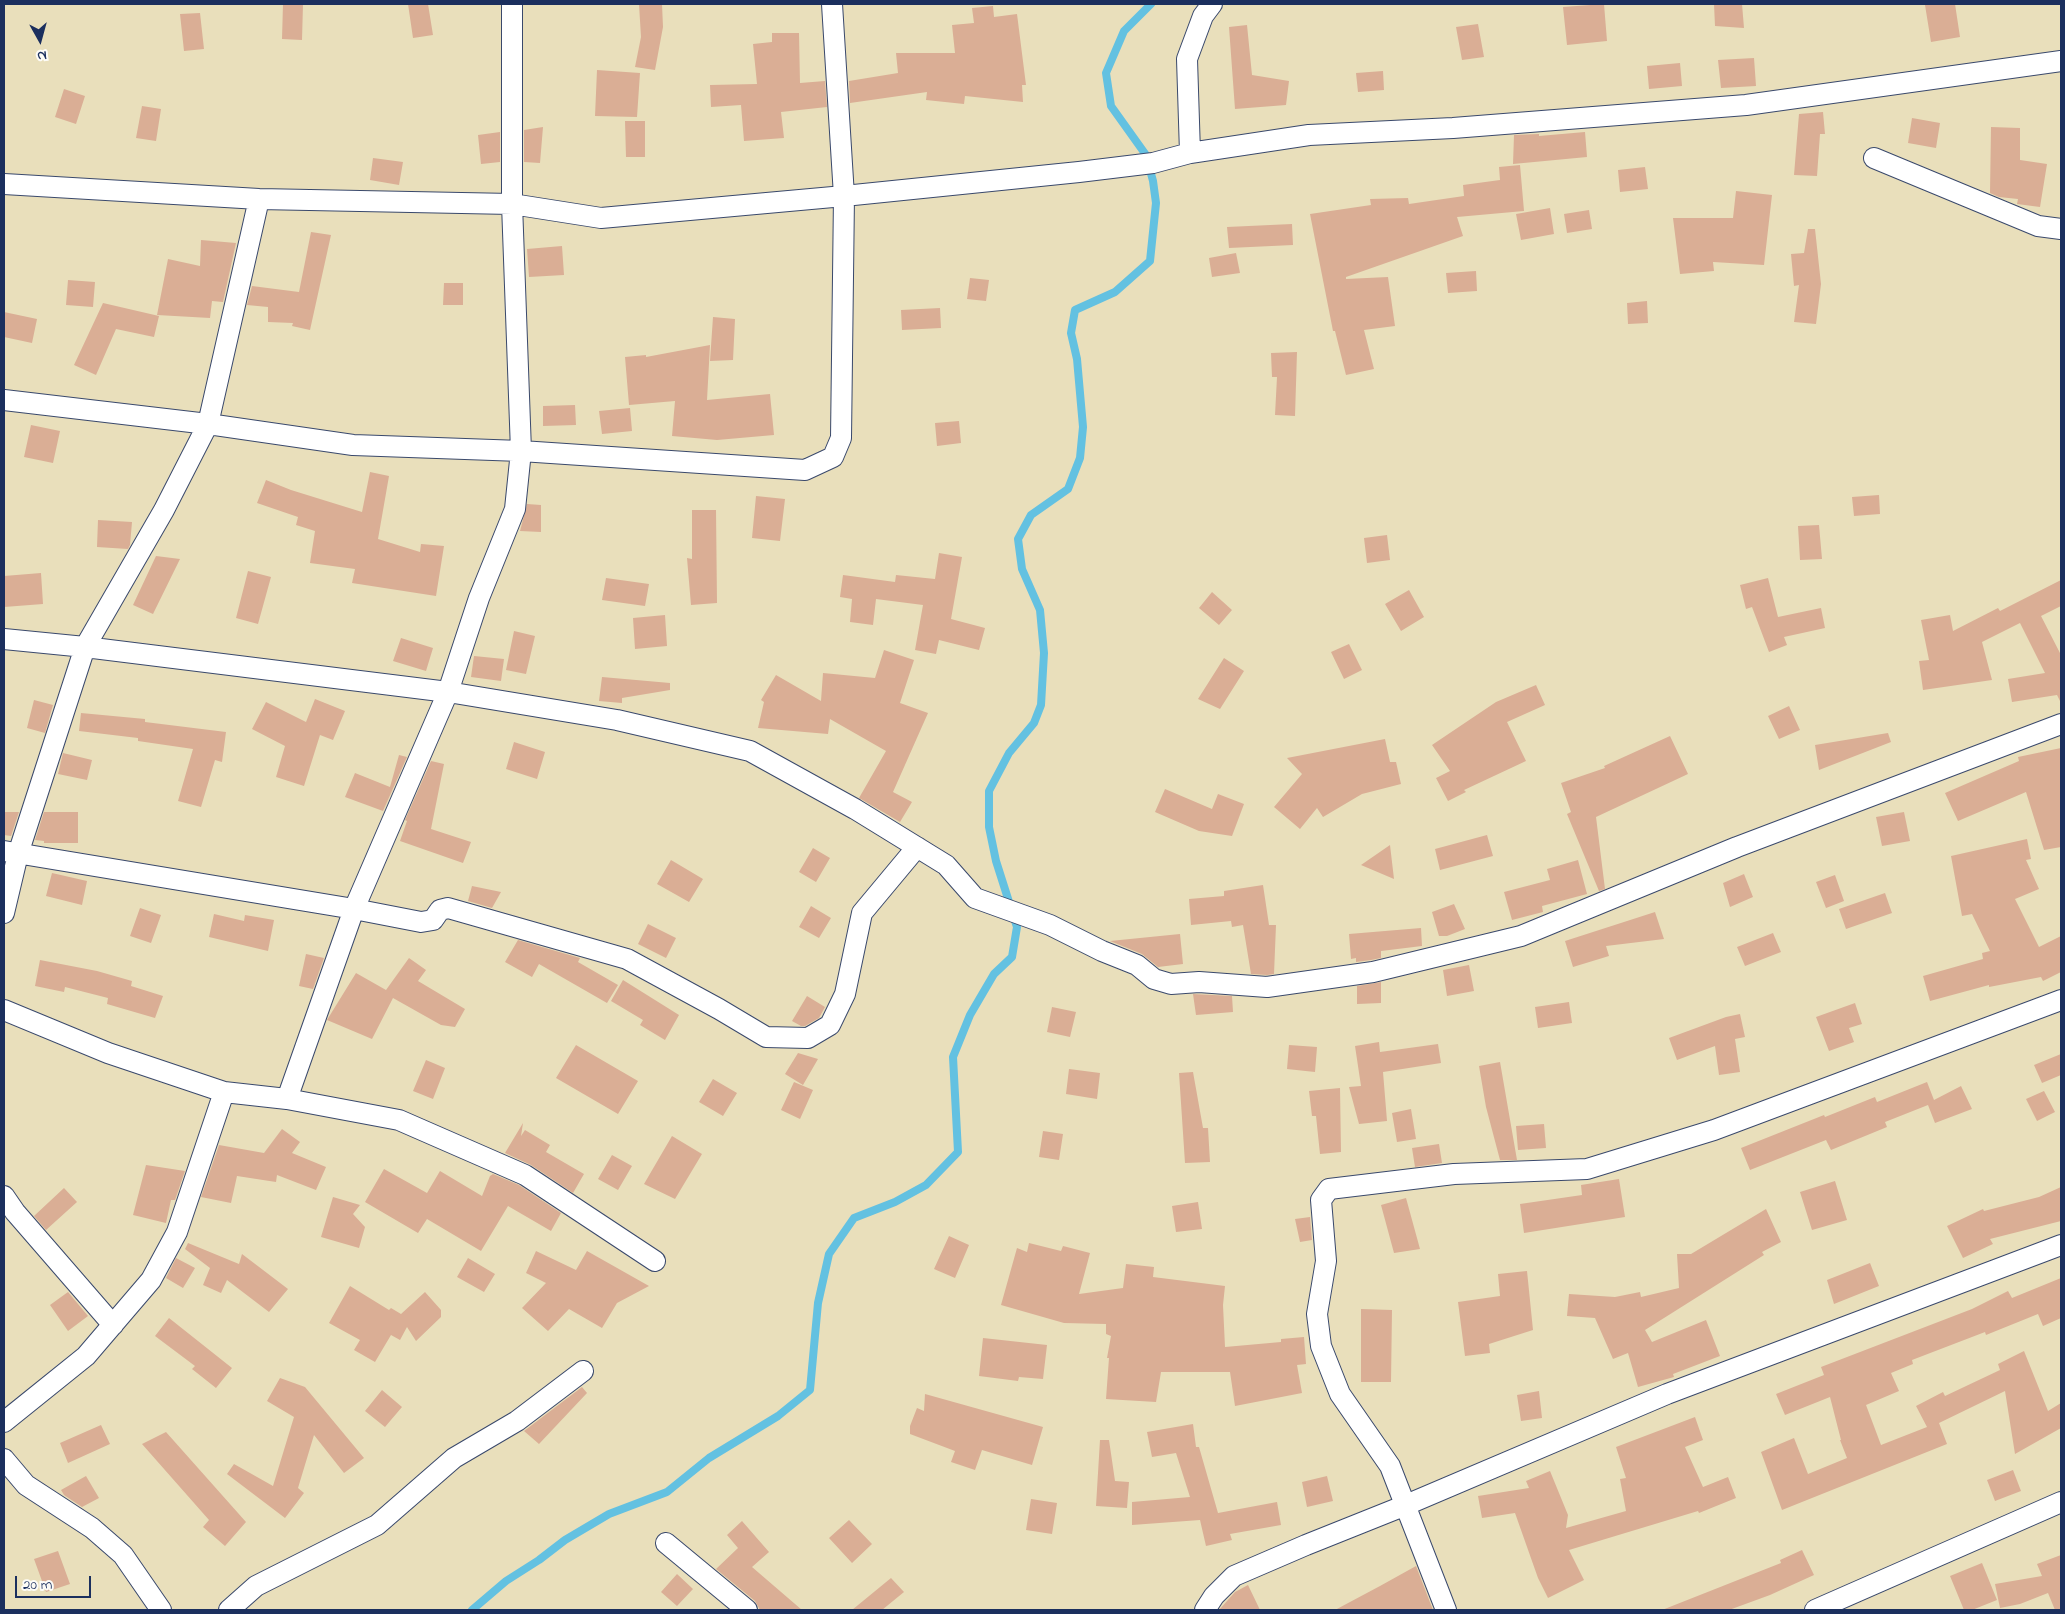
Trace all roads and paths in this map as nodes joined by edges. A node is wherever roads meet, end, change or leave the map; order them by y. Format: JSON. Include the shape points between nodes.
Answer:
{"nodes":[{"id":1,"x":512,"y":4,"type":"edge"},
{"id":2,"x":832,"y":4,"type":"edge"},
{"id":3,"x":1212,"y":4,"type":"edge"},
{"id":4,"x":2061,"y":61,"type":"edge"},
{"id":5,"x":1190,"y":154,"type":"junction"},
{"id":6,"x":1874,"y":158,"type":"dead end"},
{"id":7,"x":4,"y":184,"type":"edge"},
{"id":8,"x":844,"y":196,"type":"junction"},
{"id":9,"x":259,"y":199,"type":"junction"},
{"id":10,"x":512,"y":204,"type":"junction"},
{"id":11,"x":2061,"y":229,"type":"edge"},
{"id":12,"x":4,"y":400,"type":"edge"},
{"id":13,"x":208,"y":424,"type":"junction"},
{"id":14,"x":521,"y":451,"type":"junction"},
{"id":15,"x":4,"y":639,"type":"edge"},
{"id":16,"x":85,"y":647,"type":"junction"},
{"id":17,"x":448,"y":692,"type":"junction"},
{"id":18,"x":2061,"y":724,"type":"edge"},
{"id":19,"x":917,"y":847,"type":"junction"},
{"id":20,"x":11,"y":853,"type":"edge"},
{"id":21,"x":354,"y":909,"type":"junction"},
{"id":22,"x":4,"y":913,"type":"edge"},
{"id":23,"x":2061,"y":1000,"type":"edge"},
{"id":24,"x":4,"y":1010,"type":"edge"},
{"id":25,"x":224,"y":1092,"type":"junction"},
{"id":26,"x":287,"y":1099,"type":"junction"},
{"id":27,"x":4,"y":1196,"type":"edge"},
{"id":28,"x":2061,"y":1245,"type":"edge"},
{"id":29,"x":655,"y":1261,"type":"dead end"},
{"id":30,"x":113,"y":1325,"type":"junction"},
{"id":31,"x":583,"y":1371,"type":"dead end"},
{"id":32,"x":4,"y":1422,"type":"edge"},
{"id":33,"x":4,"y":1459,"type":"edge"},
{"id":34,"x":2061,"y":1502,"type":"edge"},
{"id":35,"x":1406,"y":1505,"type":"junction"},
{"id":36,"x":666,"y":1544,"type":"dead end"},
{"id":37,"x":161,"y":1610,"type":"edge"},
{"id":38,"x":229,"y":1610,"type":"edge"},
{"id":39,"x":747,"y":1610,"type":"edge"},
{"id":40,"x":1205,"y":1610,"type":"edge"},
{"id":41,"x":1446,"y":1610,"type":"edge"},
{"id":42,"x":1815,"y":1610,"type":"edge"}],
"edges":[{"from":1,"to":10,"type":"street"},
{"from":2,"to":8,"type":"street"},
{"from":3,"to":5,"type":"street","via":[[1203,16],[1187,59]]},
{"from":4,"to":5,"type":"street","via":[[1746,105],[1453,128],[1309,135]]},
{"from":5,"to":8,"type":"street","via":[[1153,163]]},
{"from":6,"to":11,"type":"street","via":[[2038,226]]},
{"from":7,"to":9,"type":"street"},
{"from":8,"to":10,"type":"street","via":[[601,218]]},
{"from":8,"to":14,"type":"street","via":[[841,438],[833,457],[805,470]]},
{"from":9,"to":10,"type":"street"},
{"from":9,"to":13,"type":"street"},
{"from":10,"to":14,"type":"street"},
{"from":12,"to":13,"type":"street"},
{"from":13,"to":14,"type":"street","via":[[354,445]]},
{"from":13,"to":16,"type":"street","via":[[164,510]]},
{"from":14,"to":17,"type":"street","via":[[515,509],[479,598]]},
{"from":15,"to":16,"type":"street"},
{"from":16,"to":17,"type":"street"},
{"from":16,"to":20,"type":"street"},
{"from":17,"to":19,"type":"street","via":[[617,720],[750,751]]},
{"from":17,"to":21,"type":"street"},
{"from":18,"to":19,"type":"street","via":[[1737,847],[1521,936],[1373,972],[1267,987],[1199,982],[1171,984],[1154,980],[1137,965],[1050,926],[976,898],[946,865]]},
{"from":19,"to":21,"type":"street","via":[[862,913],[845,994],[830,1025],[808,1038],[766,1037],[720,1009],[617,956],[448,908],[440,910],[432,920],[421,922]]},
{"from":20,"to":21,"type":"street"},
{"from":20,"to":22,"type":"street"},
{"from":21,"to":26,"type":"street"},
{"from":23,"to":35,"type":"street","via":[[1714,1130],[1587,1169],[1454,1174],[1329,1189],[1321,1200],[1326,1260],[1317,1314],[1321,1346],[1340,1394],[1390,1466]]},
{"from":24,"to":25,"type":"street","via":[[108,1054]]},
{"from":25,"to":26,"type":"street"},
{"from":25,"to":30,"type":"street","via":[[177,1232],[150,1280]]},
{"from":26,"to":29,"type":"street","via":[[399,1120],[525,1175]]},
{"from":27,"to":30,"type":"street"},
{"from":28,"to":35,"type":"street","via":[[1667,1394]]},
{"from":30,"to":32,"type":"street","via":[[86,1356]]},
{"from":31,"to":38,"type":"street","via":[[516,1421],[454,1458],[377,1525],[256,1586]]},
{"from":33,"to":37,"type":"street","via":[[26,1485],[92,1528],[123,1555]]},
{"from":34,"to":42,"type":"street"},
{"from":35,"to":40,"type":"street","via":[[1234,1576]]},
{"from":35,"to":41,"type":"street"},
{"from":36,"to":39,"type":"street"}]}
